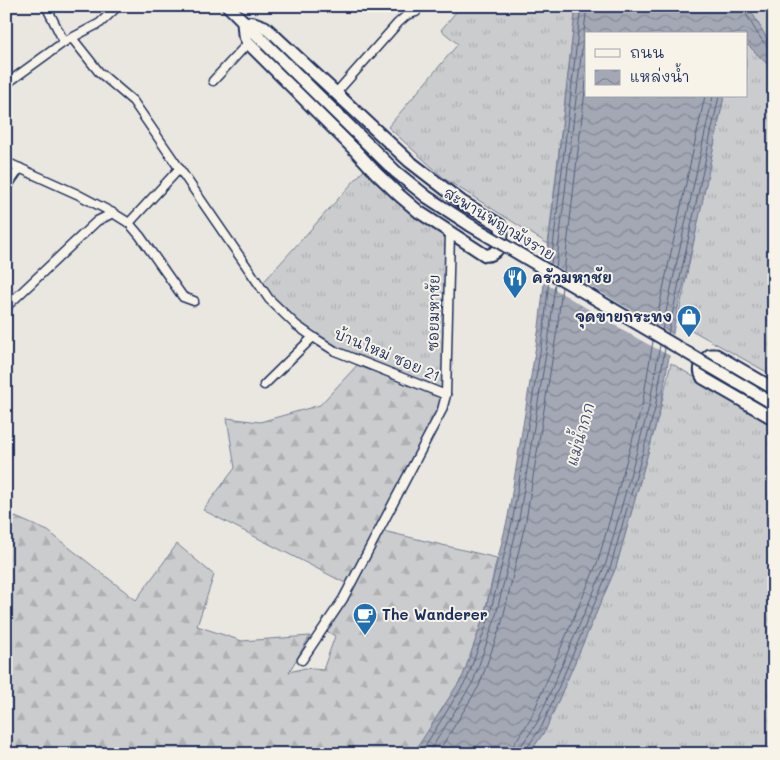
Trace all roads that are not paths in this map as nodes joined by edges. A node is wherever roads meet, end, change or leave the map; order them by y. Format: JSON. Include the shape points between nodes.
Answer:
{"nodes":[{"id":1,"x":46,"y":6,"type":"edge"},
{"id":2,"x":118,"y":6,"type":"edge"},
{"id":3,"x":228,"y":6,"type":"edge"},
{"id":4,"x":416,"y":12,"type":"dead end"},
{"id":5,"x":243,"y":22,"type":"junction"},
{"id":6,"x":72,"y":38,"type":"junction"},
{"id":7,"x":64,"y":42,"type":"junction"},
{"id":8,"x":248,"y":43,"type":"junction"},
{"id":9,"x":212,"y":81,"type":"dead end"},
{"id":10,"x":6,"y":84,"type":"edge"},
{"id":11,"x":336,"y":93,"type":"junction"},
{"id":12,"x":6,"y":162,"type":"edge"},
{"id":13,"x":20,"y":168,"type":"junction"},
{"id":14,"x":179,"y":169,"type":"junction"},
{"id":15,"x":6,"y":188,"type":"edge"},
{"id":16,"x":113,"y":213,"type":"junction"},
{"id":17,"x":129,"y":223,"type":"junction"},
{"id":18,"x":450,"y":232,"type":"junction"},
{"id":19,"x":194,"y":301,"type":"dead end"},
{"id":20,"x":6,"y":307,"type":"edge"},
{"id":21,"x":313,"y":338,"type":"junction"},
{"id":22,"x":264,"y":385,"type":"dead end"},
{"id":23,"x":774,"y":389,"type":"edge"},
{"id":24,"x":446,"y":395,"type":"junction"},
{"id":25,"x":774,"y":404,"type":"edge"},
{"id":26,"x":774,"y":419,"type":"edge"},
{"id":27,"x":302,"y":660,"type":"dead end"}],
"edges":[{"from":1,"to":7,"type":"street"},
{"from":2,"to":6,"type":"street","via":[[100,23]]},
{"from":3,"to":5,"type":"main road","name":"สะพานพญามังราย"},
{"from":4,"to":11,"type":"street","via":[[398,23]]},
{"from":5,"to":8,"type":"main road"},
{"from":5,"to":11,"type":"main road","via":[[265,27]]},
{"from":5,"to":25,"type":"main road","name":"สะพานพญามังราย","bridge":true,"via":[[396,172],[427,197]]},
{"from":6,"to":7,"type":"street"},
{"from":6,"to":14,"type":"street","name":"บ้านใหม่ ซอย 21","via":[[98,72],[133,102]]},
{"from":7,"to":10,"type":"street"},
{"from":8,"to":9,"type":"street"},
{"from":8,"to":18,"type":"main road","via":[[376,173],[419,212]]},
{"from":11,"to":18,"type":"main road","via":[[409,161],[448,192],[500,225],[503,238],[490,256]]},
{"from":12,"to":13,"type":"street"},
{"from":13,"to":15,"type":"street"},
{"from":13,"to":16,"type":"street"},
{"from":14,"to":17,"type":"street"},
{"from":14,"to":21,"type":"street","name":"บ้านใหม่ ซอย 21","via":[[269,299]]},
{"from":16,"to":17,"type":"street"},
{"from":16,"to":20,"type":"street","via":[[97,221]]},
{"from":17,"to":19,"type":"street","via":[[182,296]]},
{"from":18,"to":24,"type":"street","name":"ซอยมหาชัย"},
{"from":21,"to":22,"type":"street"},
{"from":21,"to":24,"type":"street","name":"บ้านใหม่ ซอย 21","via":[[335,351]]},
{"from":23,"to":26,"type":"main road","via":[[716,355],[710,355],[702,363],[700,371],[703,378]]},
{"from":24,"to":27,"type":"street","name":"บ้านใหม่ ซอย 21","via":[[442,410],[343,599]]}]}
